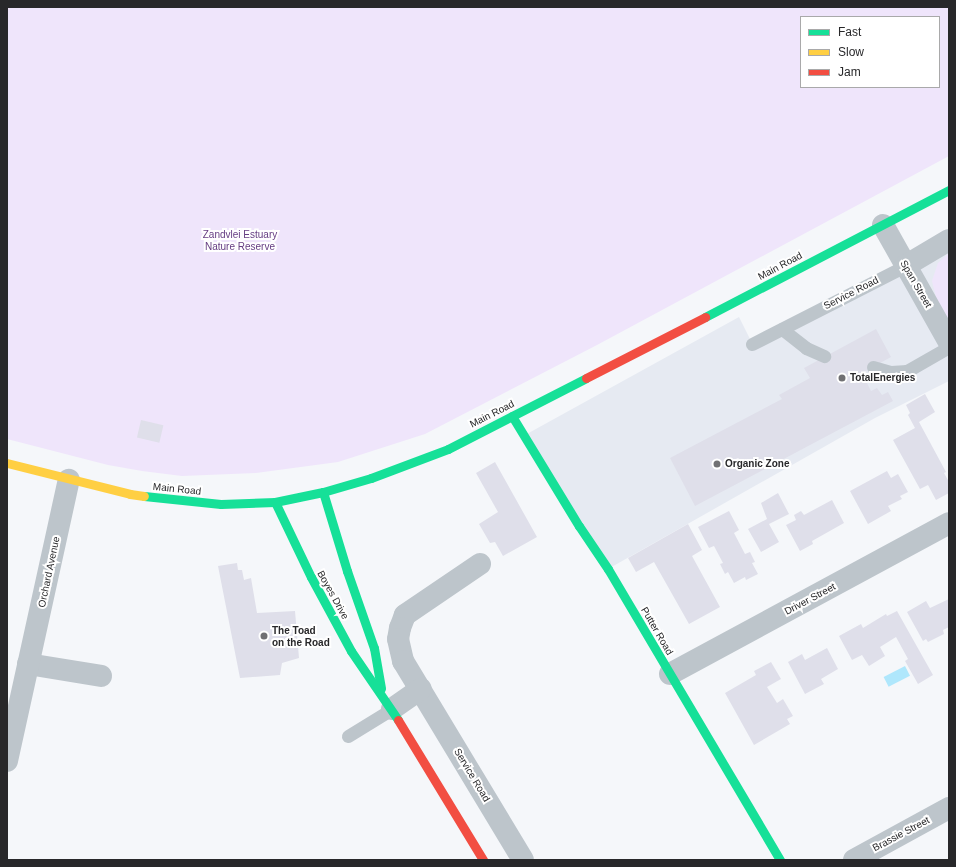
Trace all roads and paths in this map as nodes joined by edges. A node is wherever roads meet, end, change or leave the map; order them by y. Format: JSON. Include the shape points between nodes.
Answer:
{"nodes":[{"id":1,"x":949,"y":190,"type":"edge"},
{"id":2,"x":883,"y":225,"type":"junction"},
{"id":3,"x":949,"y":240,"type":"edge"},
{"id":4,"x":905,"y":266,"type":"junction"},
{"id":5,"x":782,"y":329,"type":"junction"},
{"id":6,"x":949,"y":342,"type":"edge"},
{"id":7,"x":752,"y":344,"type":"dead end"},
{"id":8,"x":949,"y":348,"type":"edge"},
{"id":9,"x":824,"y":356,"type":"dead end"},
{"id":10,"x":873,"y":367,"type":"dead end"},
{"id":11,"x":512,"y":416,"type":"junction"},
{"id":12,"x":7,"y":463,"type":"edge"},
{"id":13,"x":69,"y":480,"type":"junction"},
{"id":14,"x":323,"y":492,"type":"junction"},
{"id":15,"x":275,"y":502,"type":"junction"},
{"id":16,"x":949,"y":523,"type":"edge"},
{"id":17,"x":480,"y":564,"type":"dead end"},
{"id":18,"x":28,"y":664,"type":"junction"},
{"id":19,"x":670,"y":674,"type":"junction"},
{"id":20,"x":101,"y":676,"type":"dead end"},
{"id":21,"x":421,"y":689,"type":"junction"},
{"id":22,"x":387,"y":701,"type":"junction"},
{"id":23,"x":348,"y":736,"type":"dead end"},
{"id":24,"x":7,"y":761,"type":"edge"},
{"id":25,"x":949,"y":808,"type":"edge"},
{"id":26,"x":483,"y":860,"type":"edge"},
{"id":27,"x":523,"y":860,"type":"edge"},
{"id":28,"x":780,"y":860,"type":"edge"},
{"id":29,"x":854,"y":860,"type":"edge"}],
"edges":[{"from":1,"to":2,"type":"main road","name":"Main Road"},
{"from":2,"to":4,"type":"street","name":"Span Street"},
{"from":2,"to":11,"type":"main road","name":"Main Road"},
{"from":3,"to":4,"type":"street","name":"Service Road"},
{"from":4,"to":5,"type":"lane","name":"Service Road"},
{"from":4,"to":6,"type":"street","name":"Span Street"},
{"from":5,"to":7,"type":"lane","name":"Service Road"},
{"from":5,"to":9,"type":"lane","via":[[806,348]]},
{"from":8,"to":10,"type":"lane","via":[[907,371],[891,372]]},
{"from":11,"to":14,"type":"main road","name":"Main Road","via":[[448,448],[371,478]]},
{"from":11,"to":19,"type":"main road","name":"Putter Road"},
{"from":12,"to":13,"type":"main road","name":"Main Road"},
{"from":13,"to":15,"type":"main road","name":"Main Road","via":[[130,494],[193,502]]},
{"from":13,"to":18,"type":"street","name":"Orchard Avenue"},
{"from":14,"to":15,"type":"main road","name":"Main Road"},
{"from":14,"to":22,"type":"main road","name":"Boyes Drive","via":[[374,648]]},
{"from":15,"to":22,"type":"main road","name":"Boyes Drive","via":[[311,577],[351,651]]},
{"from":16,"to":19,"type":"street","name":"Driver Street"},
{"from":17,"to":21,"type":"street","name":"Service Road","via":[[406,615],[398,639],[400,652]]},
{"from":18,"to":20,"type":"street"},
{"from":18,"to":24,"type":"street","name":"Orchard Avenue"},
{"from":19,"to":28,"type":"main road","name":"Putter Road"},
{"from":21,"to":22,"type":"street"},
{"from":21,"to":27,"type":"street","name":"Service Road"},
{"from":22,"to":23,"type":"lane"},
{"from":22,"to":26,"type":"main road","name":"Boyes Drive"},
{"from":25,"to":29,"type":"street","name":"Brassie Street"}]}
